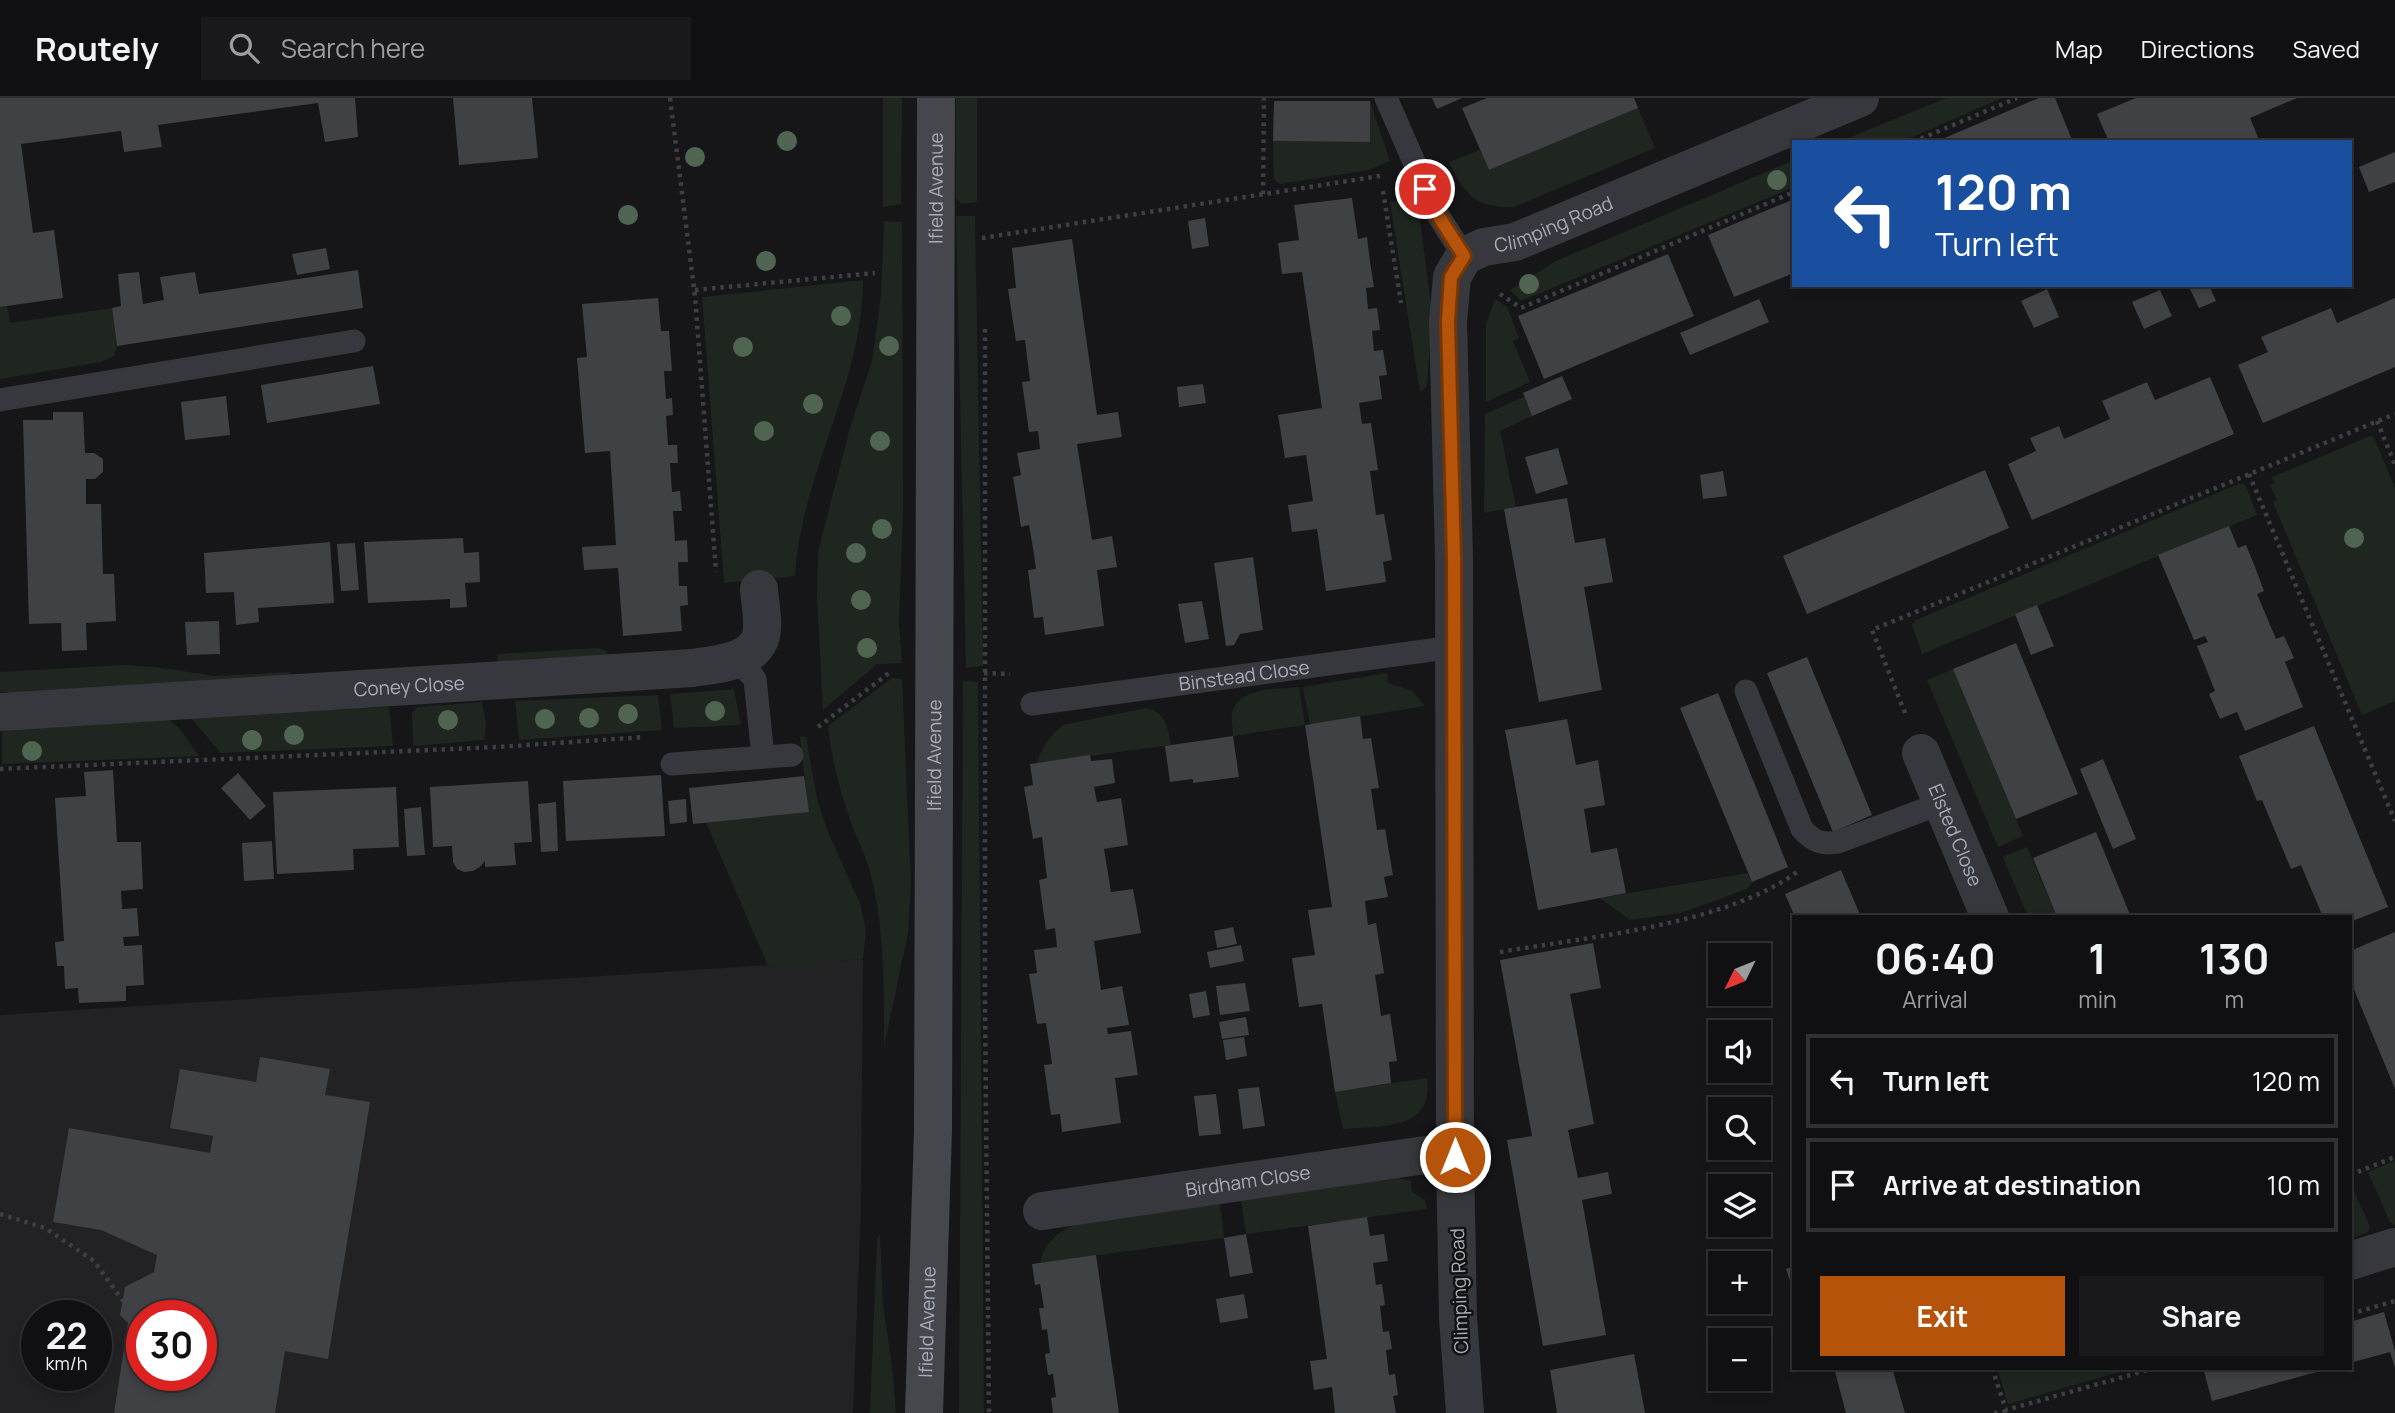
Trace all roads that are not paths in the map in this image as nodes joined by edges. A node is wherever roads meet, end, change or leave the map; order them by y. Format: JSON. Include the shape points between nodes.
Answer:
{"nodes":[{"id":1,"x":936,"y":98,"type":"edge"},
{"id":2,"x":1386,"y":98,"type":"edge"},
{"id":3,"x":1860,"y":98,"type":"edge"},
{"id":4,"x":1464,"y":256,"type":"junction"},
{"id":5,"x":354,"y":341,"type":"dead end"},
{"id":6,"x":0,"y":400,"type":"edge"},
{"id":7,"x":759,"y":589,"type":"dead end"},
{"id":8,"x":1454,"y":647,"type":"junction"},
{"id":9,"x":737,"y":660,"type":"junction"},
{"id":10,"x":1746,"y":691,"type":"dead end"},
{"id":11,"x":1032,"y":704,"type":"road end"},
{"id":12,"x":0,"y":712,"type":"edge"},
{"id":13,"x":1922,"y":753,"type":"road end"},
{"id":14,"x":792,"y":755,"type":"dead end"},
{"id":15,"x":762,"y":757,"type":"junction"},
{"id":16,"x":672,"y":764,"type":"dead end"},
{"id":17,"x":1942,"y":803,"type":"junction"},
{"id":18,"x":1989,"y":915,"type":"edge"},
{"id":19,"x":1455,"y":1157,"type":"junction"},
{"id":20,"x":1042,"y":1211,"type":"dead end"},
{"id":21,"x":2395,"y":1247,"type":"edge"},
{"id":22,"x":2352,"y":1260,"type":"edge"},
{"id":23,"x":924,"y":1413,"type":"edge"},
{"id":24,"x":1465,"y":1413,"type":"edge"}],
"edges":[{"from":1,"to":23,"type":"street","name":"Ifield Avenue","via":[[933,1130]]},
{"from":2,"to":4,"type":"lane","via":[[1436,212]]},
{"from":3,"to":4,"type":"street","name":"Climping Road","via":[[1515,242]]},
{"from":4,"to":8,"type":"street","name":"Climping Road","via":[[1451,277],[1448,321]]},
{"from":5,"to":6,"type":"lane"},
{"from":7,"to":9,"type":"street","via":[[760,638]]},
{"from":8,"to":11,"type":"lane","name":"Binstead Close"},
{"from":8,"to":19,"type":"street","name":"Climping Road"},
{"from":9,"to":12,"type":"street","name":"Coney Close","via":[[692,668]]},
{"from":9,"to":15,"type":"lane","via":[[755,679]]},
{"from":10,"to":17,"type":"lane","via":[[1802,829],[1811,839],[1824,844],[1838,842]]},
{"from":13,"to":17,"type":"street","name":"Elsted Close"},
{"from":14,"to":15,"type":"lane"},
{"from":15,"to":16,"type":"lane"},
{"from":17,"to":18,"type":"street","name":"Elsted Close"},
{"from":19,"to":20,"type":"street","name":"Birdham Close","via":[[1418,1156]]},
{"from":19,"to":24,"type":"street","name":"Climping Road"},
{"from":21,"to":22,"type":"street"}]}
